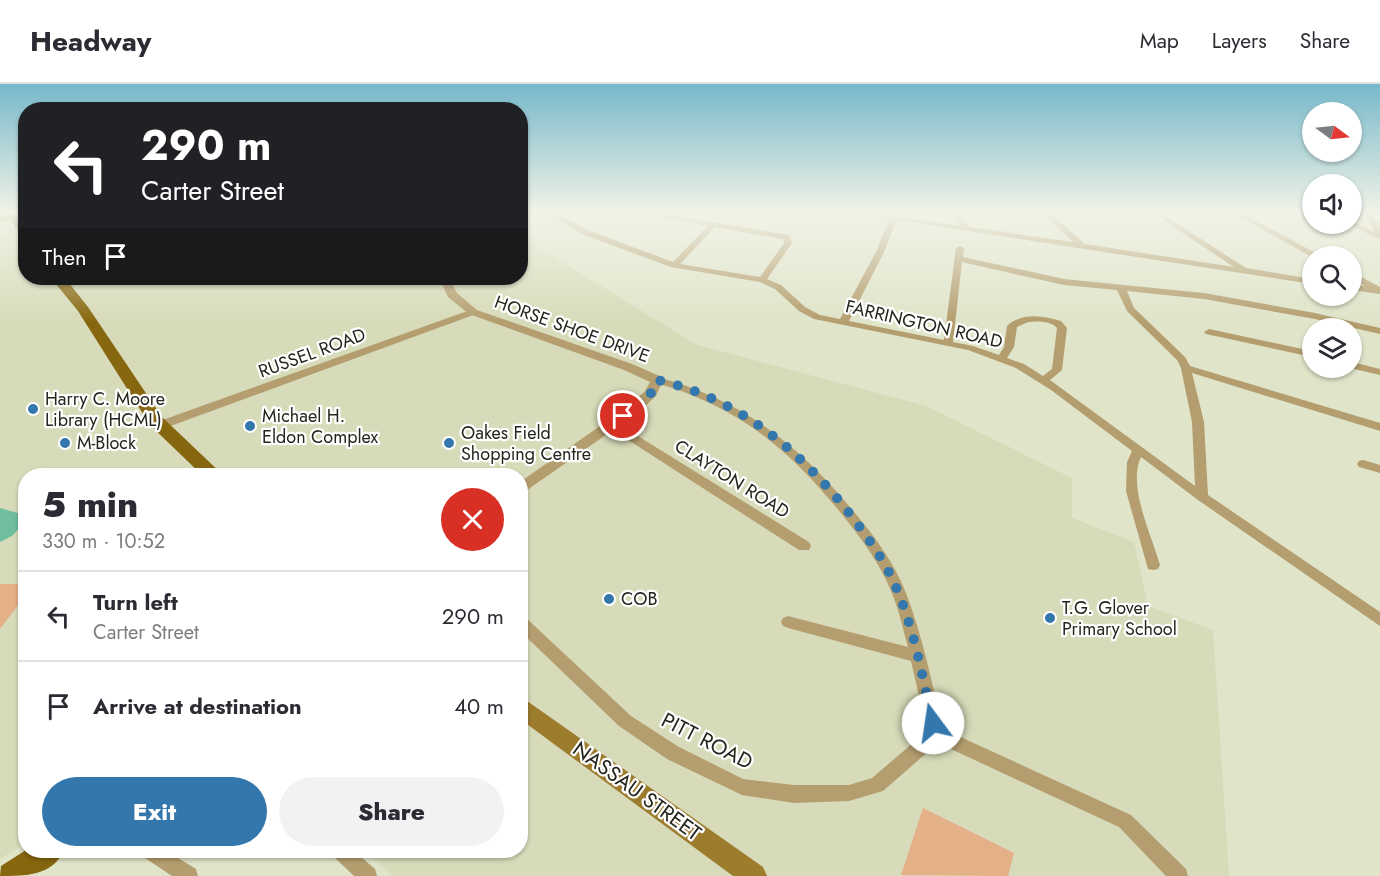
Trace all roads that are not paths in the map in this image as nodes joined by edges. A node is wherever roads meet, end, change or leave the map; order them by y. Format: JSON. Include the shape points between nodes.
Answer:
{"nodes":[{"id":1,"x":960,"y":248,"type":"dead end"},
{"id":2,"x":630,"y":249,"type":"edge"},
{"id":3,"x":690,"y":249,"type":"edge"},
{"id":4,"x":784,"y":249,"type":"edge"},
{"id":5,"x":881,"y":249,"type":"edge"},
{"id":6,"x":1097,"y":249,"type":"edge"},
{"id":7,"x":1213,"y":249,"type":"edge"},
{"id":8,"x":960,"y":259,"type":"junction"},
{"id":9,"x":674,"y":265,"type":"junction"},
{"id":10,"x":1246,"y":270,"type":"junction"},
{"id":11,"x":1302,"y":279,"type":"edge"},
{"id":12,"x":762,"y":280,"type":"junction"},
{"id":13,"x":1362,"y":281,"type":"edge"},
{"id":14,"x":64,"y":285,"type":"edge"},
{"id":15,"x":447,"y":285,"type":"edge"},
{"id":16,"x":1121,"y":288,"type":"junction"},
{"id":17,"x":1362,"y":288,"type":"edge"},
{"id":18,"x":1380,"y":291,"type":"edge"},
{"id":19,"x":473,"y":312,"type":"junction"},
{"id":20,"x":843,"y":323,"type":"junction"},
{"id":21,"x":1380,"y":331,"type":"edge"},
{"id":22,"x":1209,"y":332,"type":"dead end"},
{"id":23,"x":948,"y":343,"type":"junction"},
{"id":24,"x":1302,"y":352,"type":"edge"},
{"id":25,"x":1002,"y":358,"type":"junction"},
{"id":26,"x":1186,"y":368,"type":"junction"},
{"id":27,"x":1362,"y":368,"type":"edge"},
{"id":28,"x":1380,"y":372,"type":"edge"},
{"id":29,"x":657,"y":380,"type":"junction"},
{"id":30,"x":1044,"y":380,"type":"junction"},
{"id":31,"x":612,"y":424,"type":"junction"},
{"id":32,"x":161,"y":425,"type":"junction"},
{"id":33,"x":1380,"y":428,"type":"edge"},
{"id":34,"x":1138,"y":450,"type":"junction"},
{"id":35,"x":1363,"y":464,"type":"dead end"},
{"id":36,"x":206,"y":468,"type":"edge"},
{"id":37,"x":1380,"y":469,"type":"edge"},
{"id":38,"x":528,"y":484,"type":"edge"},
{"id":39,"x":1202,"y":497,"type":"junction"},
{"id":40,"x":804,"y":546,"type":"dead end"},
{"id":41,"x":1153,"y":565,"type":"dead end"},
{"id":42,"x":1380,"y":621,"type":"edge"},
{"id":43,"x":788,"y":622,"type":"dead end"},
{"id":44,"x":528,"y":629,"type":"edge"},
{"id":45,"x":917,"y":656,"type":"junction"},
{"id":46,"x":528,"y":712,"type":"edge"},
{"id":47,"x":936,"y":734,"type":"junction"},
{"id":48,"x":39,"y":858,"type":"edge"},
{"id":49,"x":161,"y":858,"type":"edge"},
{"id":50,"x":348,"y":858,"type":"edge"},
{"id":51,"x":11,"y":876,"type":"edge"},
{"id":52,"x":189,"y":876,"type":"edge"},
{"id":53,"x":368,"y":876,"type":"edge"},
{"id":54,"x":754,"y":876,"type":"edge"},
{"id":55,"x":1179,"y":876,"type":"edge"}],
"edges":[{"from":1,"to":8,"type":"street"},
{"from":2,"to":9,"type":"street","name":"FARRINGTON ROAD"},
{"from":3,"to":9,"type":"street"},
{"from":4,"to":12,"type":"street"},
{"from":5,"to":20,"type":"street"},
{"from":6,"to":10,"type":"street"},
{"from":7,"to":10,"type":"street"},
{"from":8,"to":16,"type":"street","via":[[1064,282]]},
{"from":8,"to":23,"type":"street"},
{"from":9,"to":12,"type":"street","name":"FARRINGTON ROAD"},
{"from":10,"to":11,"type":"street"},
{"from":12,"to":20,"type":"street","name":"FARRINGTON ROAD","via":[[778,287],[809,314]]},
{"from":13,"to":18,"type":"street"},
{"from":14,"to":32,"type":"main road","via":[[83,307]]},
{"from":15,"to":19,"type":"street","name":"HORSE SHOE DRIVE","via":[[452,295]]},
{"from":16,"to":21,"type":"street","via":[[1204,296]]},
{"from":16,"to":26,"type":"street","via":[[1130,309]]},
{"from":17,"to":18,"type":"street"},
{"from":19,"to":29,"type":"street","name":"HORSE SHOE DRIVE"},
{"from":19,"to":32,"type":"street","name":"RUSSEL ROAD"},
{"from":20,"to":23,"type":"street","name":"FARRINGTON ROAD"},
{"from":22,"to":24,"type":"street"},
{"from":23,"to":25,"type":"street","name":"FARRINGTON ROAD"},
{"from":25,"to":30,"type":"street","name":"FARRINGTON ROAD"},
{"from":25,"to":30,"type":"street","via":[[1009,347],[1012,326],[1017,322],[1042,319],[1058,323],[1062,328],[1057,370]]},
{"from":26,"to":33,"type":"street"},
{"from":26,"to":39,"type":"street","via":[[1198,422]]},
{"from":27,"to":28,"type":"street"},
{"from":29,"to":31,"type":"street","via":[[645,399]]},
{"from":29,"to":45,"type":"street","name":"HORSE SHOE DRIVE","via":[[697,391],[767,429],[826,484],[878,551],[898,592]]},
{"from":30,"to":34,"type":"street","name":"FARRINGTON ROAD"},
{"from":31,"to":38,"type":"street"},
{"from":31,"to":40,"type":"street","name":"CLAYTON ROAD"},
{"from":32,"to":36,"type":"main road"},
{"from":34,"to":39,"type":"street","name":"FARRINGTON ROAD"},
{"from":34,"to":41,"type":"street","via":[[1131,459],[1131,479]]},
{"from":35,"to":37,"type":"street"},
{"from":39,"to":42,"type":"street","name":"FARRINGTON ROAD"},
{"from":43,"to":45,"type":"street"},
{"from":44,"to":47,"type":"street","name":"PITT ROAD","via":[[625,721],[673,753],[742,787],[794,794],[849,793],[878,785]]},
{"from":45,"to":47,"type":"street","name":"HORSE SHOE DRIVE"},
{"from":46,"to":54,"type":"main road","name":"NASSAU STREET"},
{"from":47,"to":55,"type":"street","via":[[1125,821]]},
{"from":48,"to":51,"type":"main road"},
{"from":49,"to":52,"type":"street"},
{"from":50,"to":53,"type":"street"}]}
